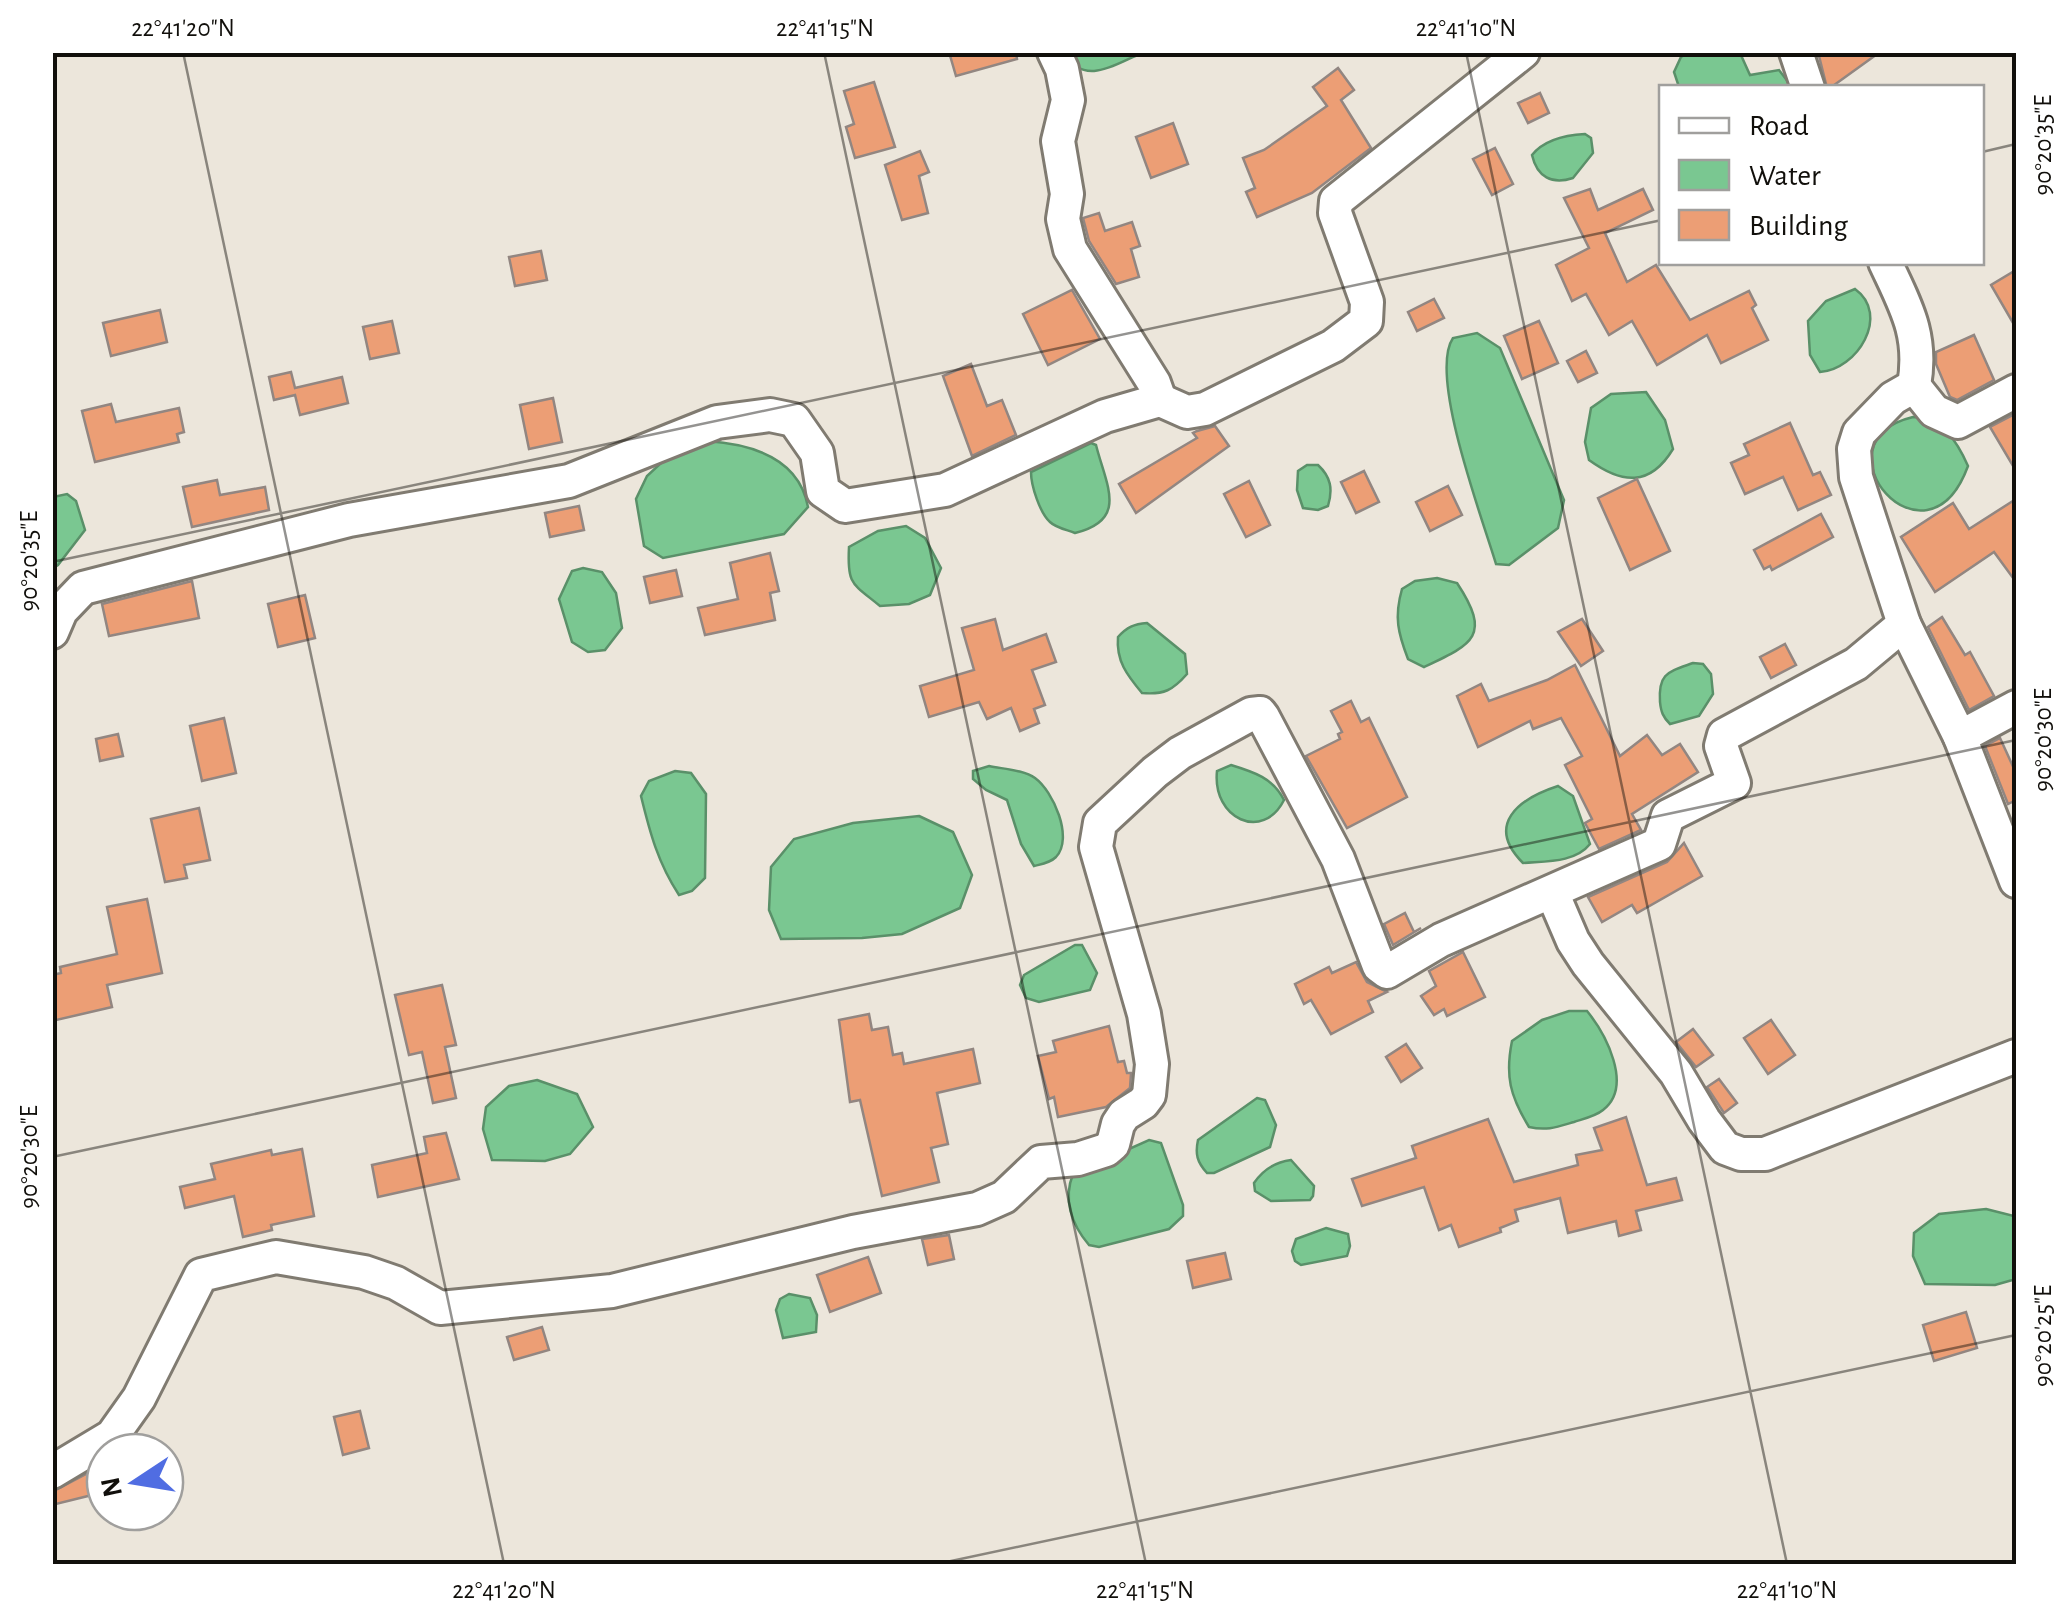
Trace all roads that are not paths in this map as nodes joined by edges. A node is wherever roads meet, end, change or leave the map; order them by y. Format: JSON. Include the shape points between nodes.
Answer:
{"nodes":[{"id":1,"x":1054,"y":52,"type":"edge"},
{"id":2,"x":1522,"y":52,"type":"edge"},
{"id":3,"x":1796,"y":52,"type":"edge"},
{"id":4,"x":1807,"y":85,"type":"edge"},
{"id":5,"x":1886,"y":265,"type":"edge"},
{"id":6,"x":1914,"y":386,"type":"junction"},
{"id":7,"x":2016,"y":392,"type":"edge"},
{"id":8,"x":1160,"y":400,"type":"junction"},
{"id":9,"x":1904,"y":624,"type":"junction"},
{"id":10,"x":52,"y":632,"type":"edge"},
{"id":11,"x":2016,"y":707,"type":"edge"},
{"id":12,"x":1960,"y":737,"type":"junction"},
{"id":13,"x":2016,"y":881,"type":"edge"},
{"id":14,"x":1552,"y":892,"type":"junction"},
{"id":15,"x":2016,"y":1056,"type":"edge"},
{"id":16,"x":52,"y":1472,"type":"edge"}],
"edges":[{"from":1,"to":8,"type":"street","via":[[1068,100],[1058,141],[1070,249]]},
{"from":2,"to":8,"type":"street","via":[[1336,200],[1367,302],[1366,321],[1353,334],[1204,410],[1187,412]]},
{"from":3,"to":4,"type":"street"},
{"from":5,"to":6,"type":"street","via":[[1913,323]]},
{"from":6,"to":7,"type":"street","via":[[1934,411],[1958,422]]},
{"from":6,"to":9,"type":"street","via":[[1876,414],[1854,449],[1856,477]]},
{"from":8,"to":10,"type":"street","via":[[1105,416],[944,490],[845,506],[823,491],[816,453],[794,420],[770,415],[717,422],[569,481],[349,520],[82,588]]},
{"from":9,"to":12,"type":"street"},
{"from":9,"to":14,"type":"street","via":[[1856,664],[1724,735],[1721,746],[1734,782],[1668,816],[1659,844]]},
{"from":11,"to":12,"type":"street"},
{"from":12,"to":13,"type":"street"},
{"from":14,"to":15,"type":"street","via":[[1588,964],[1726,1148],[1740,1154],[1765,1154]]},
{"from":14,"to":16,"type":"street","via":[[1382,971],[1338,859],[1263,717],[1251,714],[1180,753],[1100,823],[1096,846],[1152,1064],[1149,1095],[1124,1115],[1106,1150],[1041,1162],[1004,1197],[977,1209],[612,1291],[440,1308],[364,1272],[276,1258],[201,1275],[139,1398],[112,1436]]}]}
